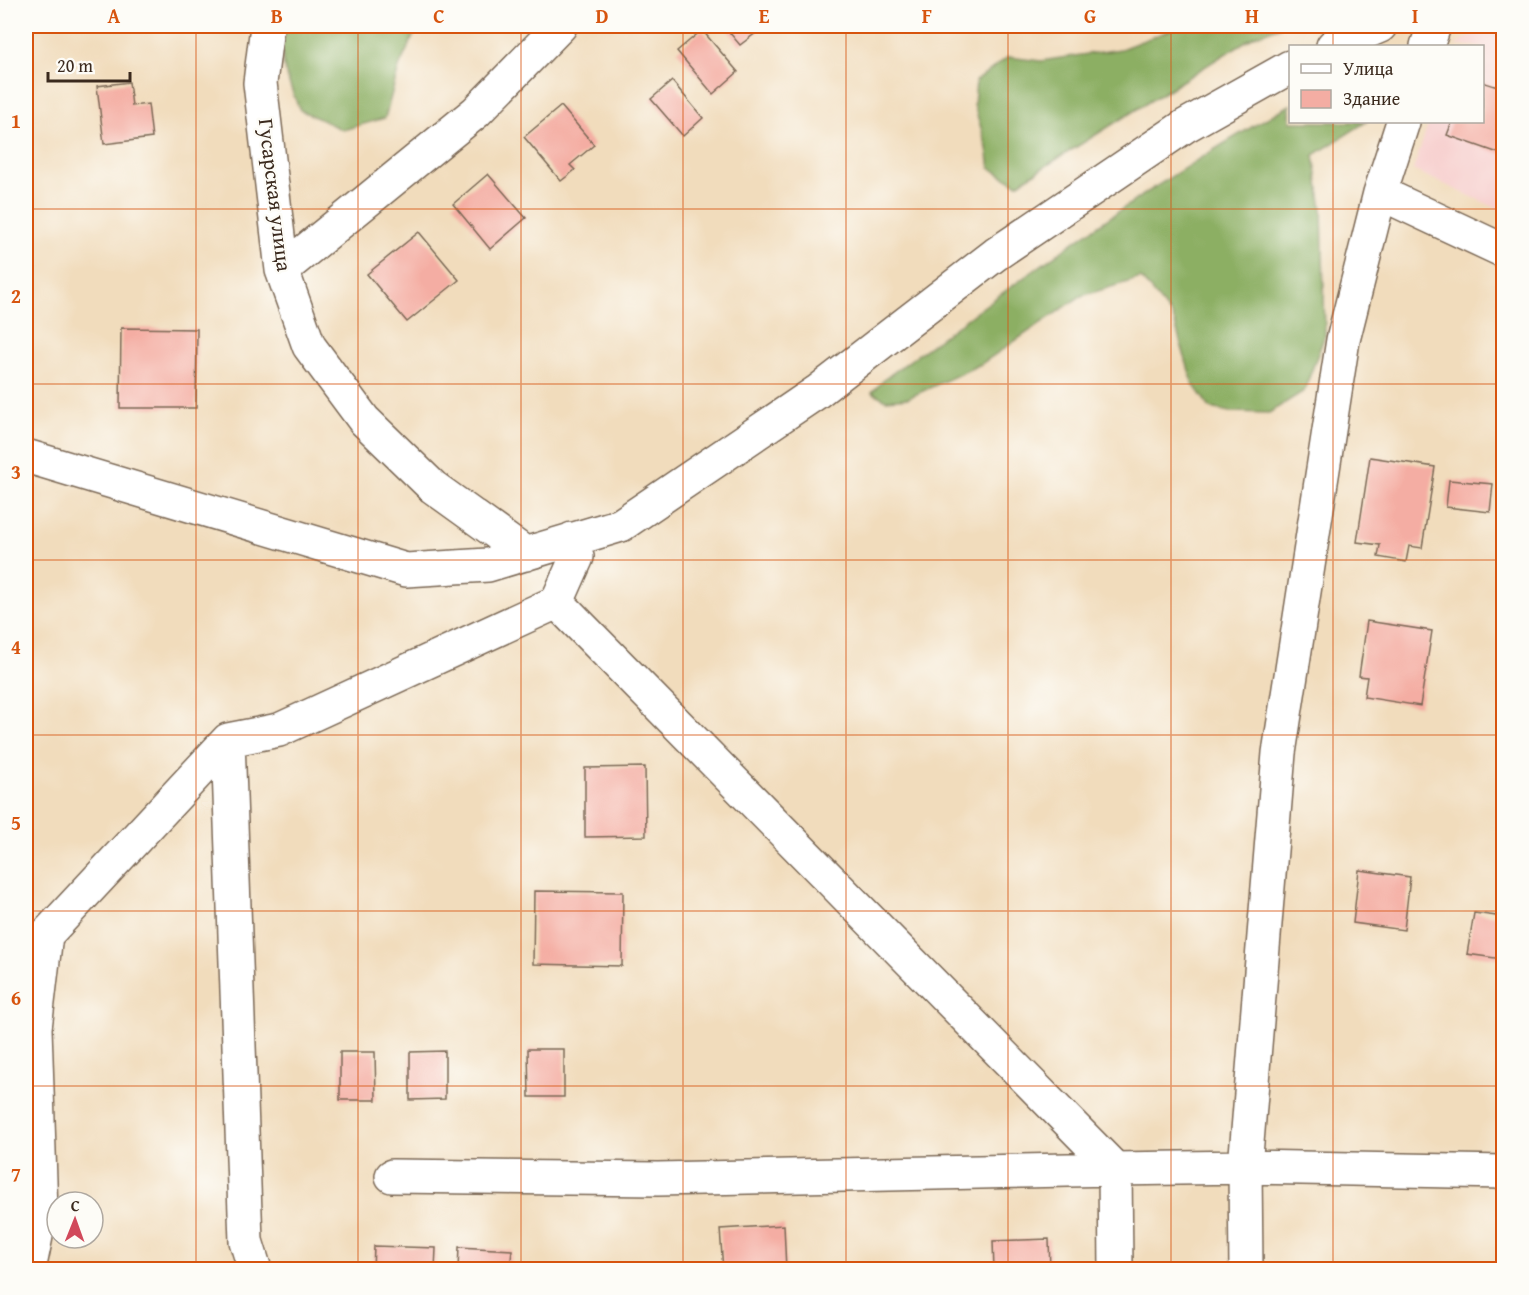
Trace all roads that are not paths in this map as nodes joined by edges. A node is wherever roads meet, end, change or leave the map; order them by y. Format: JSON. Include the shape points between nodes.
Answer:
{"nodes":[{"id":1,"x":267,"y":26,"type":"edge"},
{"id":2,"x":560,"y":26,"type":"edge"},
{"id":3,"x":1380,"y":26,"type":"edge"},
{"id":4,"x":1434,"y":26,"type":"edge"},
{"id":5,"x":1335,"y":45,"type":"edge"},
{"id":6,"x":1427,"y":45,"type":"edge"},
{"id":7,"x":1289,"y":68,"type":"edge"},
{"id":8,"x":1403,"y":123,"type":"edge"},
{"id":9,"x":1380,"y":193,"type":"junction"},
{"id":10,"x":1503,"y":251,"type":"edge"},
{"id":11,"x":282,"y":270,"type":"junction"},
{"id":12,"x":26,"y":456,"type":"edge"},
{"id":13,"x":572,"y":539,"type":"junction"},
{"id":14,"x":526,"y":554,"type":"junction"},
{"id":15,"x":556,"y":602,"type":"junction"},
{"id":16,"x":228,"y":740,"type":"junction"},
{"id":17,"x":36,"y":941,"type":"edge"},
{"id":18,"x":1245,"y":1167,"type":"junction"},
{"id":19,"x":1115,"y":1169,"type":"junction"},
{"id":20,"x":1503,"y":1172,"type":"edge"},
{"id":21,"x":392,"y":1176,"type":"dead end"},
{"id":22,"x":29,"y":1269,"type":"edge"},
{"id":23,"x":255,"y":1269,"type":"edge"},
{"id":24,"x":1116,"y":1269,"type":"edge"},
{"id":25,"x":1246,"y":1269,"type":"edge"}],
"edges":[{"from":1,"to":11,"type":"street","name":"Гусарская улица","via":[[260,83]]},
{"from":2,"to":11,"type":"street","via":[[476,112]]},
{"from":3,"to":5,"type":"street"},
{"from":4,"to":6,"type":"street"},
{"from":7,"to":13,"type":"street","via":[[1185,126],[996,254],[817,392],[621,525]]},
{"from":8,"to":9,"type":"street"},
{"from":9,"to":10,"type":"street"},
{"from":9,"to":18,"type":"street","via":[[1343,340],[1280,753]]},
{"from":11,"to":14,"type":"street","name":"Гусарская улица","via":[[309,346],[364,420],[433,487]]},
{"from":12,"to":14,"type":"street","via":[[406,570],[488,565]]},
{"from":13,"to":14,"type":"street"},
{"from":13,"to":15,"type":"street","via":[[577,557]]},
{"from":15,"to":16,"type":"street","via":[[279,729]]},
{"from":15,"to":19,"type":"street"},
{"from":16,"to":17,"type":"street"},
{"from":16,"to":23,"type":"street","via":[[246,1241]]},
{"from":17,"to":22,"type":"street","via":[[41,1212]]},
{"from":18,"to":19,"type":"street"},
{"from":18,"to":20,"type":"street"},
{"from":18,"to":25,"type":"street"},
{"from":19,"to":21,"type":"street","via":[[658,1179]]},
{"from":19,"to":24,"type":"street"}]}
